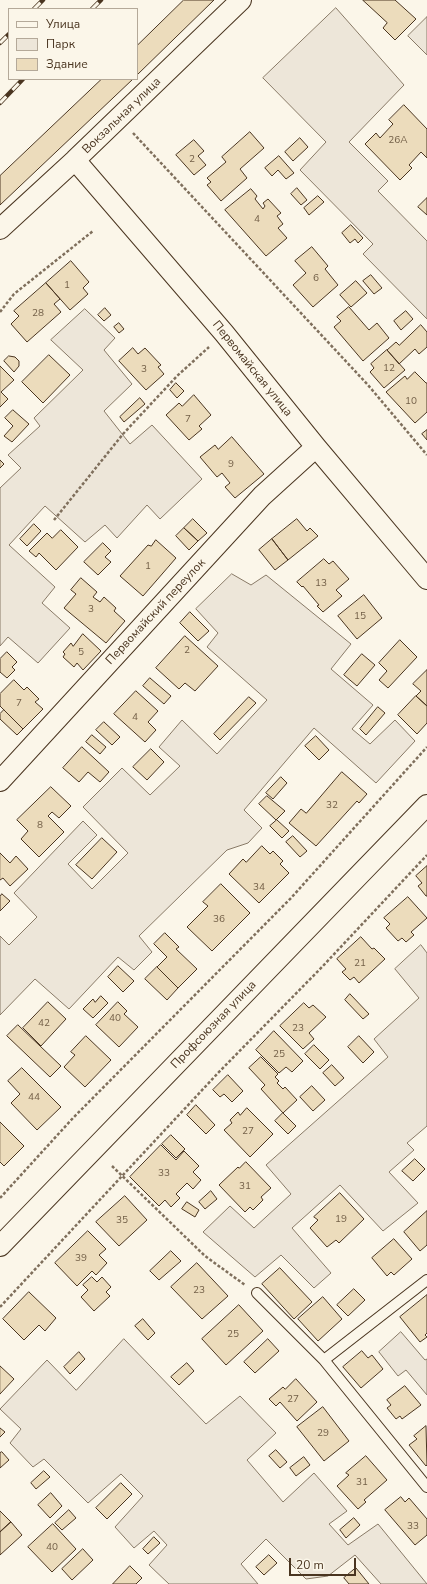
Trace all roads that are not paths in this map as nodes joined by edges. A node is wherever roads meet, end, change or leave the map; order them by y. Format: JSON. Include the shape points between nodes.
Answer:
{"nodes":[{"id":1,"x":241,"y":0,"type":"edge"},
{"id":2,"x":75,"y":160,"type":"junction"},
{"id":3,"x":0,"y":230,"type":"edge"},
{"id":4,"x":316,"y":447,"type":"junction"},
{"id":5,"x":427,"y":579,"type":"edge"},
{"id":6,"x":0,"y":781,"type":"edge"},
{"id":7,"x":427,"y":805,"type":"edge"},
{"id":8,"x":0,"y":1246,"type":"edge"},
{"id":9,"x":427,"y":1280,"type":"edge"},
{"id":10,"x":257,"y":1293,"type":"road end"},
{"id":11,"x":324,"y":1360,"type":"junction"},
{"id":12,"x":427,"y":1487,"type":"edge"}],
"edges":[{"from":1,"to":2,"type":"street","name":"Вокзальная улица"},
{"from":2,"to":3,"type":"street","name":"Вокзальная улица"},
{"from":2,"to":4,"type":"street","name":"Первомайская улица","via":[[224,333]]},
{"from":4,"to":5,"type":"street","name":"Первомайская улица"},
{"from":4,"to":6,"type":"street","name":"Первомайский переулок","via":[[262,496]]},
{"from":7,"to":8,"type":"street","name":"Профсоюзная улица"},
{"from":9,"to":11,"type":"lane"},
{"from":10,"to":11,"type":"lane"},
{"from":11,"to":12,"type":"lane"}]}
